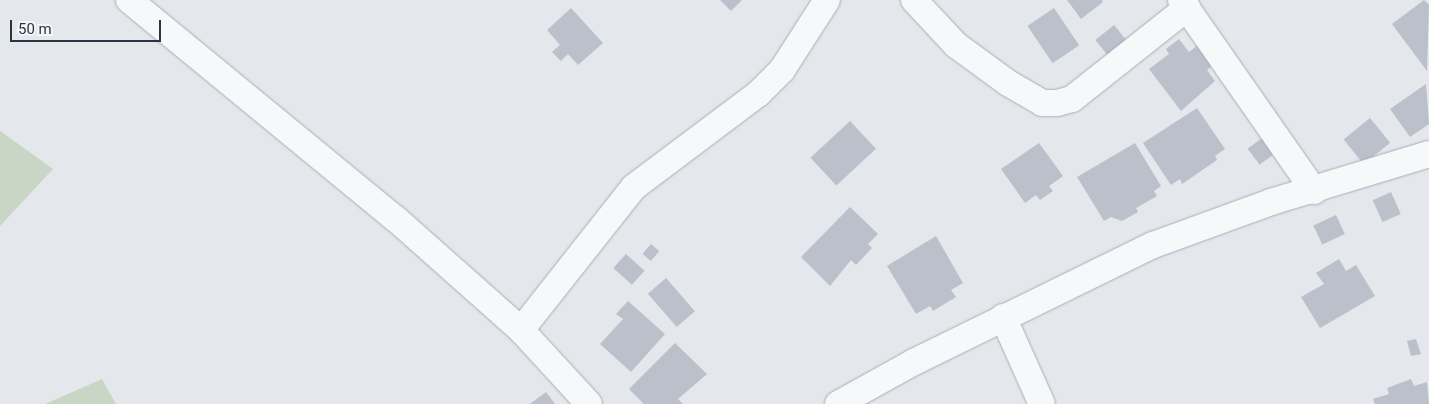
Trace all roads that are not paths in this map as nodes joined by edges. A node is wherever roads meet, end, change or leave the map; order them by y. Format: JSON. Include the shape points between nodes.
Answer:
{"nodes":[{"id":1,"x":129,"y":0,"type":"edge"},
{"id":2,"x":827,"y":0,"type":"edge"},
{"id":3,"x":914,"y":0,"type":"edge"},
{"id":4,"x":1184,"y":4,"type":"edge"},
{"id":5,"x":1429,"y":154,"type":"edge"},
{"id":6,"x":1314,"y":191,"type":"junction"},
{"id":7,"x":1003,"y":318,"type":"junction"},
{"id":8,"x":521,"y":330,"type":"junction"},
{"id":9,"x":589,"y":404,"type":"edge"},
{"id":10,"x":838,"y":404,"type":"edge"},
{"id":11,"x":1042,"y":404,"type":"edge"}],
"edges":[{"from":1,"to":8,"type":"street","via":[[396,219]]},
{"from":2,"to":8,"type":"street","via":[[782,70],[758,94],[634,187]]},
{"from":3,"to":4,"type":"street","via":[[956,45],[1042,103],[1072,99]]},
{"from":4,"to":6,"type":"street"},
{"from":5,"to":6,"type":"street","via":[[1395,161]]},
{"from":6,"to":7,"type":"street","via":[[1270,202],[1153,245]]},
{"from":7,"to":10,"type":"street"},
{"from":7,"to":11,"type":"street"},
{"from":8,"to":9,"type":"street"}]}
